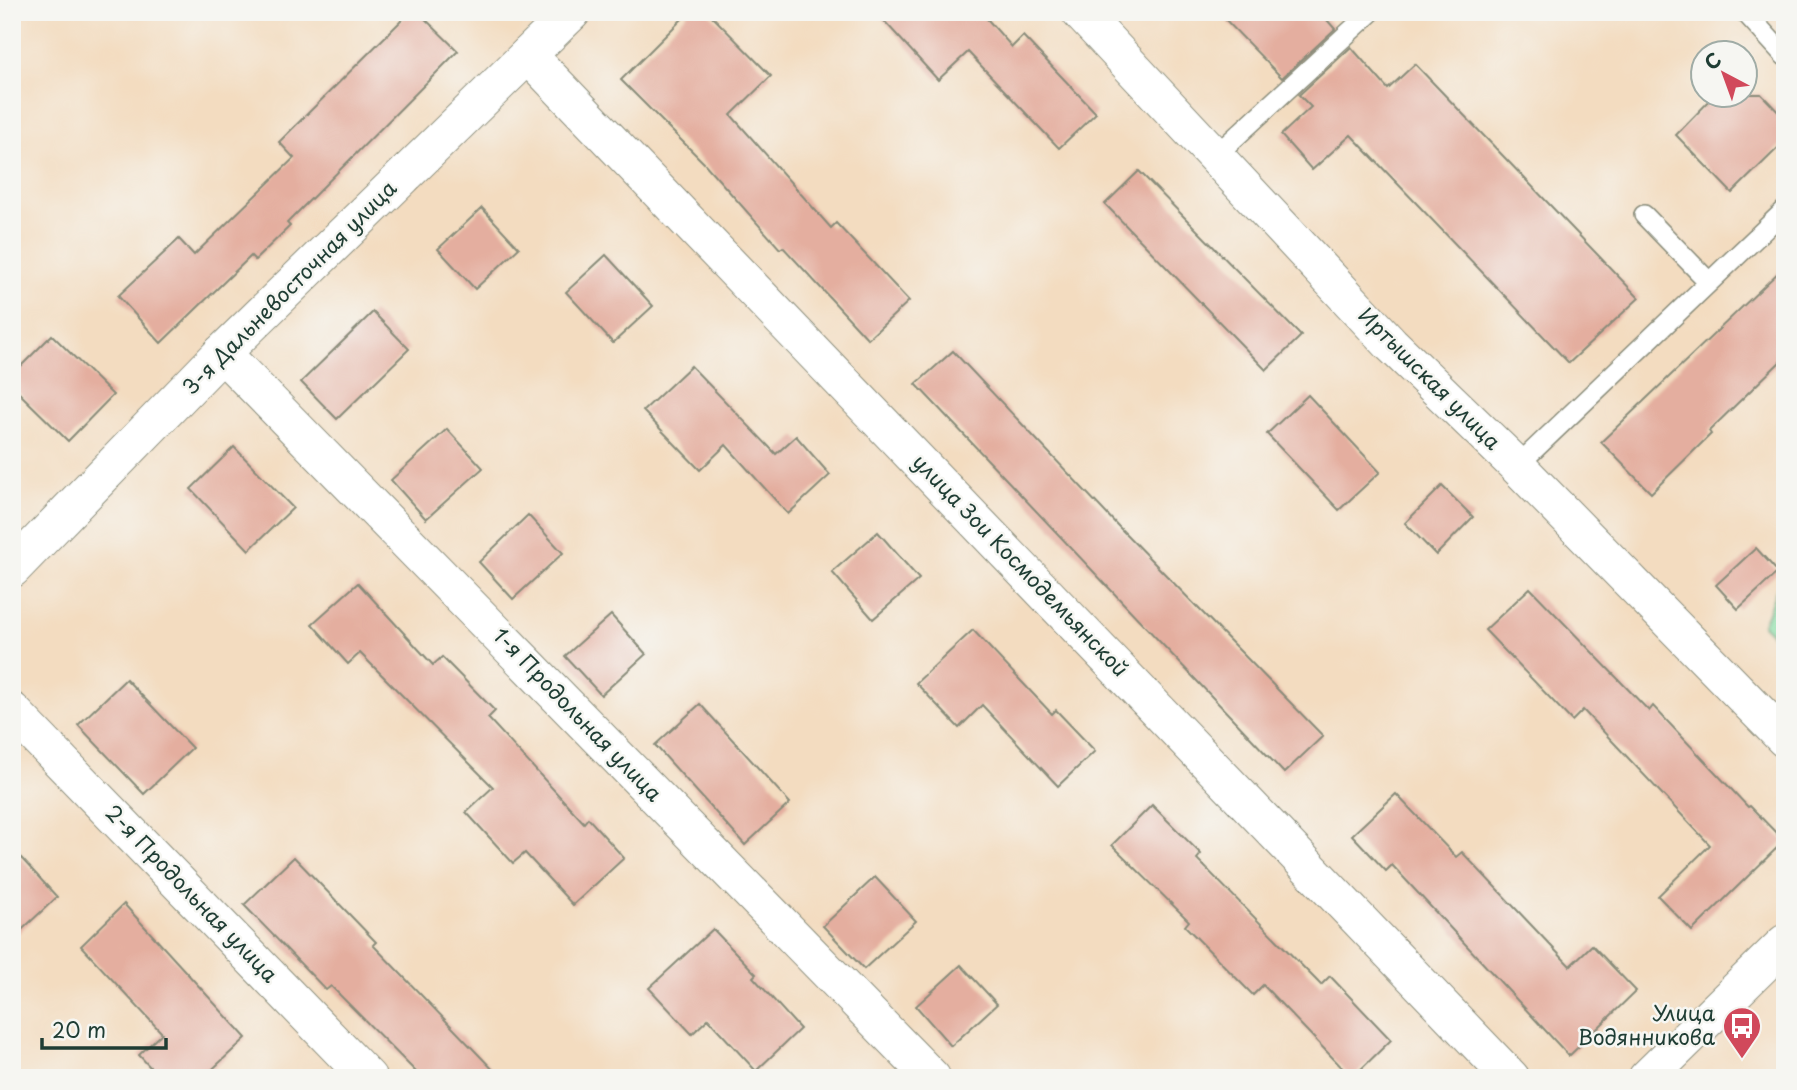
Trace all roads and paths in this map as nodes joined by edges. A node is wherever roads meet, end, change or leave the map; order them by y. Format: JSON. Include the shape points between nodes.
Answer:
{"nodes":[{"id":1,"x":572,"y":12,"type":"edge"},
{"id":2,"x":1080,"y":12,"type":"edge"},
{"id":3,"x":1371,"y":12,"type":"edge"},
{"id":4,"x":1745,"y":12,"type":"edge"},
{"id":5,"x":528,"y":55,"type":"junction"},
{"id":6,"x":1785,"y":56,"type":"edge"},
{"id":7,"x":1214,"y":156,"type":"junction"},
{"id":8,"x":1785,"y":210,"type":"edge"},
{"id":9,"x":1644,"y":215,"type":"dead end"},
{"id":10,"x":1709,"y":282,"type":"junction"},
{"id":11,"x":222,"y":353,"type":"junction"},
{"id":12,"x":1517,"y":466,"type":"junction"},
{"id":13,"x":12,"y":569,"type":"edge"},
{"id":14,"x":12,"y":711,"type":"edge"},
{"id":15,"x":1785,"y":738,"type":"edge"},
{"id":16,"x":1785,"y":943,"type":"edge"},
{"id":17,"x":368,"y":1078,"type":"edge"},
{"id":18,"x":932,"y":1078,"type":"edge"},
{"id":19,"x":1511,"y":1078,"type":"edge"},
{"id":20,"x":1647,"y":1078,"type":"edge"}],
"edges":[{"from":1,"to":5,"type":"street","name":"3-я Дальневосточная улица"},
{"from":2,"to":7,"type":"street","name":"Иртышская улица"},
{"from":3,"to":7,"type":"lane"},
{"from":4,"to":6,"type":"lane"},
{"from":5,"to":11,"type":"street","name":"3-я Дальневосточная улица"},
{"from":5,"to":19,"type":"street","name":"улица Зои Космодемьянской"},
{"from":7,"to":12,"type":"street","name":"Иртышская улица","via":[[1391,344]]},
{"from":8,"to":10,"type":"lane"},
{"from":9,"to":10,"type":"lane"},
{"from":10,"to":12,"type":"lane"},
{"from":11,"to":13,"type":"street","name":"3-я Дальневосточная улица"},
{"from":11,"to":18,"type":"street","name":"1-я Продольная улица"},
{"from":12,"to":15,"type":"street","name":"Иртышская улица"},
{"from":14,"to":17,"type":"street","name":"2-я Продольная улица"},
{"from":16,"to":20,"type":"street"}]}
